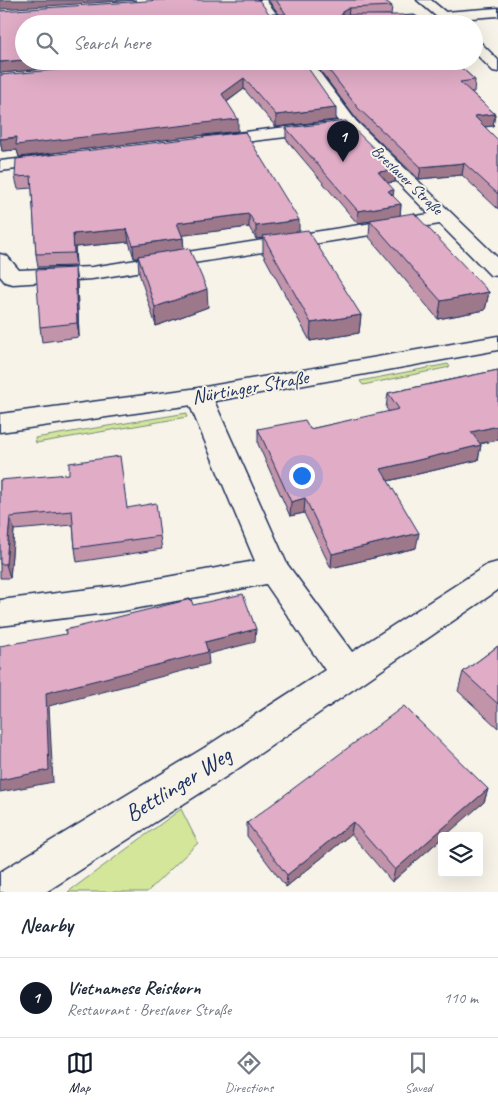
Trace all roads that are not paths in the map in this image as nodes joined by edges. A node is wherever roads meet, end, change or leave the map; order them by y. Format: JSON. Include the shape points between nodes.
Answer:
{"nodes":[{"id":1,"x":260,"y":0,"type":"edge"},
{"id":2,"x":423,"y":0,"type":"edge"},
{"id":3,"x":498,"y":12,"type":"edge"},
{"id":4,"x":271,"y":15,"type":"edge"},
{"id":5,"x":442,"y":15,"type":"edge"},
{"id":6,"x":480,"y":15,"type":"edge"},
{"id":7,"x":483,"y":53,"type":"edge"},
{"id":8,"x":498,"y":68,"type":"edge"},
{"id":9,"x":309,"y":70,"type":"edge"},
{"id":10,"x":350,"y":125,"type":"junction"},
{"id":11,"x":193,"y":143,"type":"edge"},
{"id":12,"x":68,"y":158,"type":"edge"},
{"id":13,"x":0,"y":166,"type":"edge"},
{"id":14,"x":446,"y":217,"type":"junction"},
{"id":15,"x":0,"y":260,"type":"edge"},
{"id":16,"x":498,"y":270,"type":"edge"},
{"id":17,"x":498,"y":343,"type":"edge"},
{"id":18,"x":199,"y":396,"type":"junction"},
{"id":19,"x":0,"y":423,"type":"edge"},
{"id":20,"x":274,"y":570,"type":"junction"},
{"id":21,"x":498,"y":574,"type":"edge"},
{"id":22,"x":0,"y":612,"type":"edge"},
{"id":23,"x":349,"y":674,"type":"junction"},
{"id":24,"x":7,"y":892,"type":"edge"}],
"edges":[{"from":1,"to":4,"type":"street"},
{"from":2,"to":5,"type":"street"},
{"from":3,"to":6,"type":"street"},
{"from":7,"to":8,"type":"street"},
{"from":9,"to":10,"type":"street","name":"Breslauer Straße"},
{"from":10,"to":11,"type":"street"},
{"from":10,"to":14,"type":"street","name":"Breslauer Straße"},
{"from":12,"to":13,"type":"street"},
{"from":14,"to":15,"type":"street","via":[[44,278],[13,277]]},
{"from":14,"to":16,"type":"street","name":"Breslauer Straße"},
{"from":17,"to":18,"type":"street","name":"Nürtinger Straße"},
{"from":18,"to":19,"type":"street","name":"Nürtinger Straße"},
{"from":18,"to":20,"type":"street"},
{"from":20,"to":22,"type":"street","via":[[123,598]]},
{"from":20,"to":23,"type":"street"},
{"from":21,"to":23,"type":"street","name":"Bettlinger Weg"},
{"from":23,"to":24,"type":"street","name":"Bettlinger Weg"}]}
